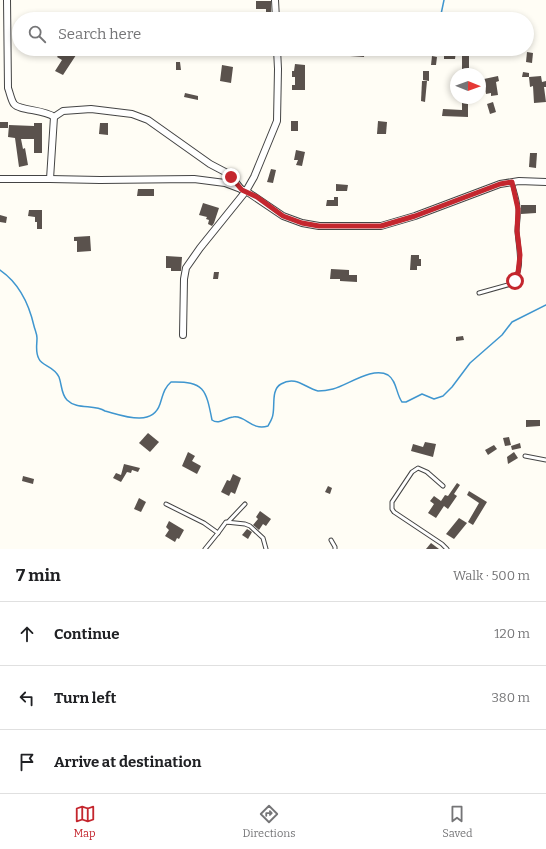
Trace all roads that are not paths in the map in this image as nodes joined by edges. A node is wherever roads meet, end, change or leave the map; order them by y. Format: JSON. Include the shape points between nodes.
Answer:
{"nodes":[{"id":1,"x":7,"y":0,"type":"edge"},
{"id":2,"x":275,"y":0,"type":"edge"},
{"id":3,"x":276,"y":12,"type":"edge"},
{"id":4,"x":277,"y":56,"type":"edge"},
{"id":5,"x":54,"y":118,"type":"junction"},
{"id":6,"x":0,"y":179,"type":"edge"},
{"id":7,"x":50,"y":179,"type":"junction"},
{"id":8,"x":512,"y":182,"type":"junction"},
{"id":9,"x":546,"y":182,"type":"edge"},
{"id":10,"x":244,"y":191,"type":"junction"},
{"id":11,"x":479,"y":293,"type":"dead end"},
{"id":12,"x":183,"y":335,"type":"dead end"},
{"id":13,"x":525,"y":456,"type":"dead end"},
{"id":14,"x":546,"y":460,"type":"edge"},
{"id":15,"x":443,"y":486,"type":"dead end"},
{"id":16,"x":166,"y":504,"type":"dead end"},
{"id":17,"x":245,"y":504,"type":"dead end"},
{"id":18,"x":228,"y":522,"type":"junction"},
{"id":19,"x":218,"y":533,"type":"junction"},
{"id":20,"x":331,"y":540,"type":"dead end"},
{"id":21,"x":205,"y":549,"type":"edge"},
{"id":22,"x":266,"y":549,"type":"edge"},
{"id":23,"x":335,"y":549,"type":"edge"},
{"id":24,"x":447,"y":549,"type":"edge"}],
"edges":[{"from":1,"to":5,"type":"street","via":[[8,88],[13,102],[17,106],[46,113]]},
{"from":2,"to":3,"type":"street"},
{"from":4,"to":10,"type":"street","via":[[277,121],[254,177]]},
{"from":5,"to":7,"type":"street"},
{"from":5,"to":10,"type":"street","via":[[63,111],[91,109],[139,116],[229,174]]},
{"from":6,"to":7,"type":"street"},
{"from":7,"to":10,"type":"street","via":[[194,179],[225,183]]},
{"from":8,"to":9,"type":"street"},
{"from":8,"to":10,"type":"street","via":[[381,226],[319,226],[302,223],[283,216]]},
{"from":8,"to":11,"type":"lane","via":[[518,209],[518,273],[511,284]]},
{"from":10,"to":12,"type":"street","via":[[186,268]]},
{"from":13,"to":14,"type":"lane"},
{"from":15,"to":24,"type":"lane","via":[[427,472],[418,468],[412,472],[391,505],[394,512]]},
{"from":16,"to":19,"type":"lane"},
{"from":17,"to":18,"type":"lane"},
{"from":18,"to":19,"type":"lane"},
{"from":18,"to":22,"type":"lane","via":[[250,526],[263,538]]},
{"from":19,"to":21,"type":"lane"},
{"from":20,"to":23,"type":"lane"}]}
